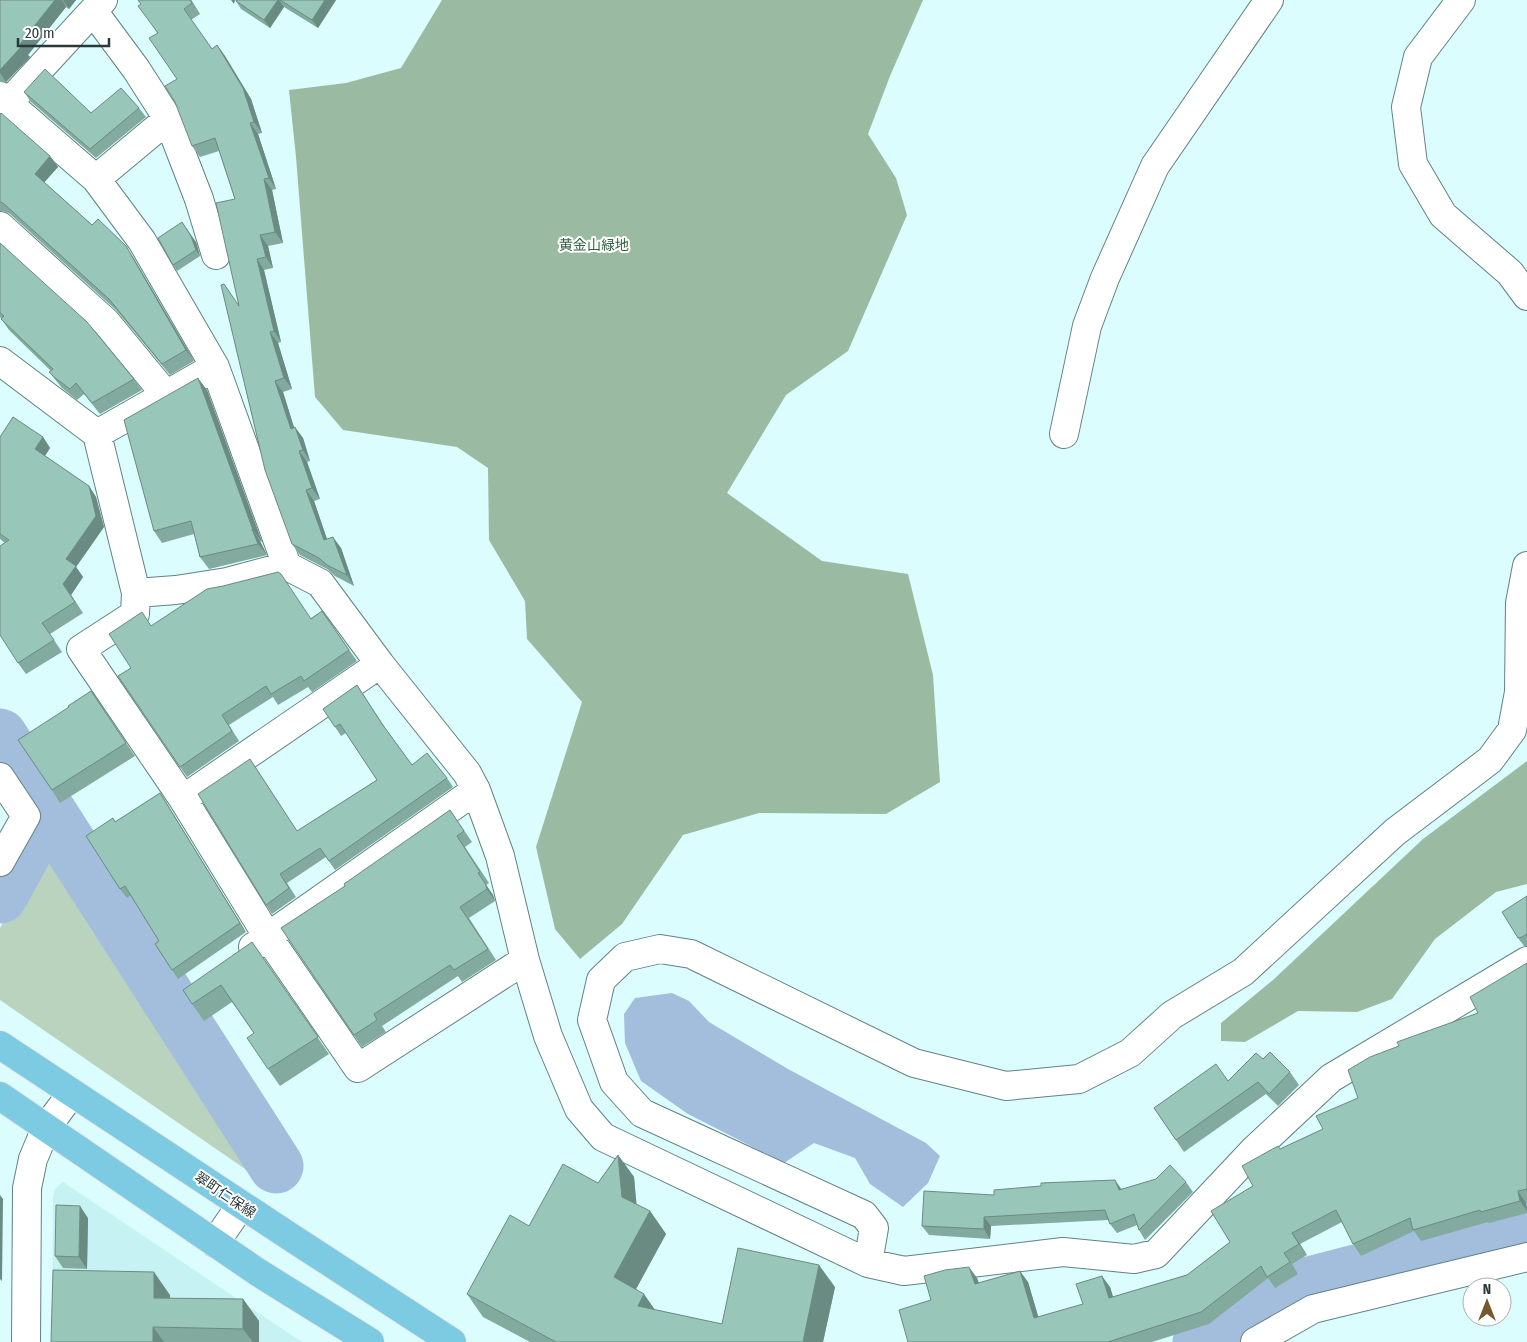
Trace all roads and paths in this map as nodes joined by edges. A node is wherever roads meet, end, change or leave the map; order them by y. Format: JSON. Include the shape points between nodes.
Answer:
{"nodes":[{"id":1,"x":1269,"y":0,"type":"edge"},
{"id":2,"x":1461,"y":0,"type":"edge"},
{"id":3,"x":98,"y":6,"type":"edge"},
{"id":4,"x":3,"y":103,"type":"edge"},
{"id":5,"x":168,"y":119,"type":"junction"},
{"id":6,"x":96,"y":179,"type":"junction"},
{"id":7,"x":0,"y":226,"type":"edge"},
{"id":8,"x":216,"y":254,"type":"dead end"},
{"id":9,"x":1527,"y":296,"type":"edge"},
{"id":10,"x":0,"y":361,"type":"edge"},
{"id":11,"x":215,"y":366,"type":"junction"},
{"id":12,"x":166,"y":395,"type":"junction"},
{"id":13,"x":97,"y":434,"type":"junction"},
{"id":14,"x":1064,"y":434,"type":"dead end"},
{"id":15,"x":287,"y":566,"type":"junction"},
{"id":16,"x":1527,"y":566,"type":"edge"},
{"id":17,"x":136,"y":593,"type":"junction"},
{"id":18,"x":380,"y":664,"type":"junction"},
{"id":19,"x":0,"y":778,"type":"edge"},
{"id":20,"x":476,"y":790,"type":"junction"},
{"id":21,"x":184,"y":800,"type":"junction"},
{"id":22,"x":8,"y":827,"type":"edge"},
{"id":23,"x":0,"y":862,"type":"edge"},
{"id":24,"x":268,"y":937,"type":"junction"},
{"id":25,"x":235,"y":960,"type":"edge"},
{"id":26,"x":525,"y":960,"type":"junction"},
{"id":27,"x":1527,"y":961,"type":"edge"},
{"id":28,"x":0,"y":1045,"type":"edge"},
{"id":29,"x":72,"y":1093,"type":"junction"},
{"id":30,"x":0,"y":1096,"type":"edge"},
{"id":31,"x":46,"y":1128,"type":"junction"},
{"id":32,"x":241,"y":1205,"type":"junction"},
{"id":33,"x":215,"y":1243,"type":"junction"},
{"id":34,"x":1527,"y":1257,"type":"edge"},
{"id":35,"x":868,"y":1263,"type":"junction"},
{"id":36,"x":26,"y":1342,"type":"edge"},
{"id":37,"x":370,"y":1342,"type":"edge"},
{"id":38,"x":452,"y":1342,"type":"edge"},
{"id":39,"x":1255,"y":1342,"type":"edge"}],
"edges":[{"from":1,"to":14,"type":"street","via":[[1155,166],[1104,278],[1087,326]]},
{"from":2,"to":9,"type":"street","via":[[1418,57],[1406,107],[1413,164],[1444,215],[1510,273]]},
{"from":3,"to":4,"type":"street"},
{"from":3,"to":5,"type":"street"},
{"from":4,"to":6,"type":"street"},
{"from":5,"to":6,"type":"street"},
{"from":5,"to":8,"type":"street"},
{"from":6,"to":11,"type":"street","via":[[142,241]]},
{"from":7,"to":12,"type":"street","via":[[106,322]]},
{"from":10,"to":13,"type":"street"},
{"from":11,"to":12,"type":"street"},
{"from":11,"to":15,"type":"street"},
{"from":12,"to":13,"type":"street"},
{"from":13,"to":17,"type":"street"},
{"from":15,"to":17,"type":"street","via":[[227,582]]},
{"from":15,"to":18,"type":"street","via":[[320,583]]},
{"from":16,"to":35,"type":"street","via":[[1520,603],[1519,692],[1512,730],[1490,760],[1395,832],[1243,972],[1172,1015],[1130,1053],[1079,1078],[1006,1086],[914,1063],[691,954],[660,949],[624,958],[601,980],[592,1020],[614,1082],[642,1113],[864,1215],[874,1228]]},
{"from":17,"to":21,"type":"street","via":[[135,614],[80,649]]},
{"from":18,"to":20,"type":"street","via":[[467,773]]},
{"from":18,"to":21,"type":"street"},
{"from":19,"to":22,"type":"street","via":[[26,816]]},
{"from":20,"to":24,"type":"street"},
{"from":20,"to":26,"type":"street","via":[[500,856]]},
{"from":21,"to":24,"type":"street"},
{"from":22,"to":23,"type":"street"},
{"from":24,"to":25,"type":"street"},
{"from":24,"to":26,"type":"street","via":[[358,1068]]},
{"from":26,"to":35,"type":"street","via":[[548,1036],[578,1109],[603,1137]]},
{"from":27,"to":35,"type":"street","via":[[1331,1078],[1254,1151],[1156,1254],[1134,1259],[1063,1252],[904,1271]]},
{"from":28,"to":29,"type":"main road","name":"翠町仁保線"},
{"from":29,"to":31,"type":"street"},
{"from":29,"to":32,"type":"main road","name":"翠町仁保線"},
{"from":30,"to":31,"type":"main road"},
{"from":31,"to":33,"type":"main road"},
{"from":31,"to":36,"type":"street","via":[[33,1159],[27,1188]]},
{"from":32,"to":33,"type":"street"},
{"from":32,"to":38,"type":"main road","name":"翠町仁保線"},
{"from":33,"to":37,"type":"main road"},
{"from":34,"to":39,"type":"street","via":[[1313,1309]]}]}
